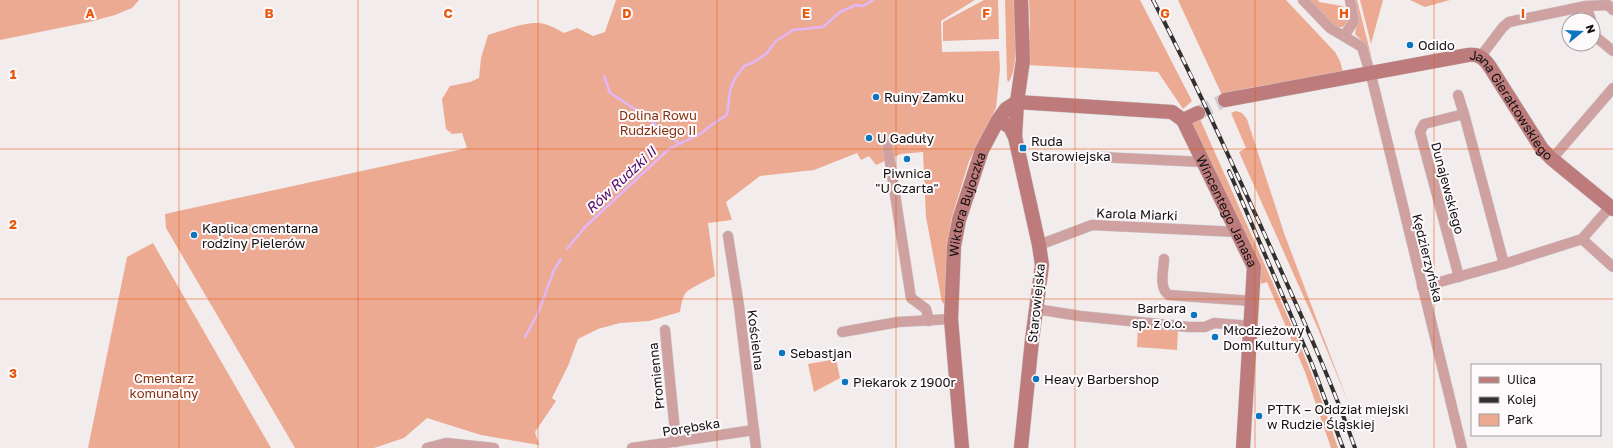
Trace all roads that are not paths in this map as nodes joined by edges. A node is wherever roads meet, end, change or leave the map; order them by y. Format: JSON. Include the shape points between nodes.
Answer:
{"nodes":[{"id":1,"x":1021,"y":0,"type":"edge"},
{"id":2,"x":1303,"y":0,"type":"edge"},
{"id":3,"x":1350,"y":0,"type":"edge"},
{"id":4,"x":1586,"y":6,"type":"junction"},
{"id":5,"x":1613,"y":10,"type":"edge"},
{"id":6,"x":1588,"y":12,"type":"edge"},
{"id":7,"x":1344,"y":36,"type":"junction"},
{"id":8,"x":1601,"y":41,"type":"edge"},
{"id":9,"x":1613,"y":51,"type":"edge"},
{"id":10,"x":1481,"y":56,"type":"junction"},
{"id":11,"x":1370,"y":74,"type":"junction"},
{"id":12,"x":1613,"y":88,"type":"edge"},
{"id":13,"x":1458,"y":96,"type":"dead end"},
{"id":14,"x":1225,"y":100,"type":"tunnel mouth"},
{"id":15,"x":1017,"y":102,"type":"junction"},
{"id":16,"x":1198,"y":113,"type":"tunnel mouth"},
{"id":17,"x":1464,"y":114,"type":"junction"},
{"id":18,"x":998,"y":120,"type":"junction"},
{"id":19,"x":1183,"y":120,"type":"junction"},
{"id":20,"x":1015,"y":137,"type":"junction"},
{"id":21,"x":887,"y":144,"type":"dead end"},
{"id":22,"x":1100,"y":157,"type":"dead end"},
{"id":23,"x":1552,"y":159,"type":"junction"},
{"id":24,"x":1203,"y":162,"type":"junction"},
{"id":25,"x":1612,"y":208,"type":"edge"},
{"id":26,"x":1237,"y":232,"type":"junction"},
{"id":27,"x":728,"y":236,"type":"dead end"},
{"id":28,"x":1582,"y":239,"type":"junction"},
{"id":29,"x":1039,"y":245,"type":"junction"},
{"id":30,"x":1164,"y":259,"type":"dead end"},
{"id":31,"x":1504,"y":264,"type":"junction"},
{"id":32,"x":1613,"y":267,"type":"edge"},
{"id":33,"x":1459,"y":277,"type":"junction"},
{"id":34,"x":1422,"y":287,"type":"junction"},
{"id":35,"x":1252,"y":301,"type":"junction"},
{"id":36,"x":1036,"y":310,"type":"junction"},
{"id":37,"x":951,"y":319,"type":"junction"},
{"id":38,"x":929,"y":321,"type":"junction"},
{"id":39,"x":1251,"y":326,"type":"junction"},
{"id":40,"x":665,"y":330,"type":"dead end"},
{"id":41,"x":842,"y":332,"type":"dead end"},
{"id":42,"x":754,"y":430,"type":"junction"},
{"id":43,"x":676,"y":442,"type":"junction"},
{"id":44,"x":427,"y":448,"type":"edge"},
{"id":45,"x":494,"y":448,"type":"edge"},
{"id":46,"x":632,"y":448,"type":"edge"},
{"id":47,"x":756,"y":448,"type":"edge"},
{"id":48,"x":962,"y":448,"type":"edge"},
{"id":49,"x":1021,"y":448,"type":"edge"},
{"id":50,"x":1243,"y":448,"type":"edge"},
{"id":51,"x":1462,"y":448,"type":"edge"}],
"edges":[{"from":1,"to":15,"type":"street","name":"Starowiejska","via":[[1023,60]]},
{"from":2,"to":7,"type":"street","name":"Kędzierzyńska","via":[[1330,28]]},
{"from":3,"to":7,"type":"street","via":[[1354,21]]},
{"from":4,"to":5,"type":"street","via":[[1608,5]]},
{"from":4,"to":6,"type":"street"},
{"from":4,"to":10,"type":"street","via":[[1509,22],[1497,33]]},
{"from":7,"to":11,"type":"street","name":"Kędzierzyńska","via":[[1362,47]]},
{"from":8,"to":9,"type":"street"},
{"from":10,"to":11,"type":"street","name":"Jana Gierałtowskiego","via":[[1468,55]]},
{"from":10,"to":23,"type":"street","name":"Jana Gierałtowskiego","via":[[1490,66],[1542,149]]},
{"from":11,"to":14,"type":"street","name":"Jana Gierałtowskiego"},
{"from":11,"to":34,"type":"street","name":"Kędzierzyńska"},
{"from":12,"to":23,"type":"street"},
{"from":13,"to":17,"type":"street"},
{"from":15,"to":18,"type":"street","name":"Wiktora Bujoczka","via":[[1006,109]]},
{"from":15,"to":19,"type":"street","via":[[1172,112]]},
{"from":15,"to":20,"type":"street","name":"Starowiejska"},
{"from":16,"to":19,"type":"street"},
{"from":17,"to":31,"type":"street"},
{"from":17,"to":33,"type":"street","name":"Dunajewskiego","via":[[1424,124],[1420,132]]},
{"from":18,"to":20,"type":"street","name":"Starowiejska","via":[[1008,125]]},
{"from":18,"to":37,"type":"street","name":"Wiktora Bujoczka","via":[[982,150],[960,220],[954,246]]},
{"from":19,"to":24,"type":"street","name":"Wincentego Janasa"},
{"from":20,"to":29,"type":"street","name":"Starowiejska"},
{"from":21,"to":38,"type":"street","via":[[911,298],[926,309]]},
{"from":22,"to":24,"type":"street"},
{"from":23,"to":25,"type":"street","name":"Jana Gierałtowskiego"},
{"from":24,"to":26,"type":"street","name":"Wincentego Janasa"},
{"from":25,"to":28,"type":"street"},
{"from":26,"to":29,"type":"street","name":"Karola Miarki","via":[[1092,225]]},
{"from":26,"to":35,"type":"street","name":"Wincentego Janasa","via":[[1254,267]]},
{"from":27,"to":42,"type":"street","name":"Kościelna"},
{"from":28,"to":31,"type":"street"},
{"from":28,"to":32,"type":"street"},
{"from":29,"to":36,"type":"street","name":"Starowiejska","via":[[1042,265]]},
{"from":30,"to":35,"type":"street","via":[[1162,284],[1169,294]]},
{"from":31,"to":33,"type":"street"},
{"from":33,"to":34,"type":"street"},
{"from":34,"to":51,"type":"street","name":"Kędzierzyńska"},
{"from":35,"to":39,"type":"street","name":"Wincentego Janasa"},
{"from":36,"to":39,"type":"street","via":[[1189,326],[1205,327],[1214,323]]},
{"from":36,"to":49,"type":"street","name":"Starowiejska"},
{"from":37,"to":38,"type":"street"},
{"from":37,"to":48,"type":"street","name":"Wiktora Bujoczka"},
{"from":38,"to":41,"type":"street","via":[[882,324]]},
{"from":39,"to":50,"type":"street","name":"Wincentego Janasa"},
{"from":40,"to":43,"type":"street","name":"Promienna"},
{"from":42,"to":43,"type":"street","name":"Porębska"},
{"from":42,"to":47,"type":"street","name":"Kościelna"},
{"from":43,"to":46,"type":"street","name":"Porębska"},
{"from":44,"to":45,"type":"street","via":[[446,443]]}]}
